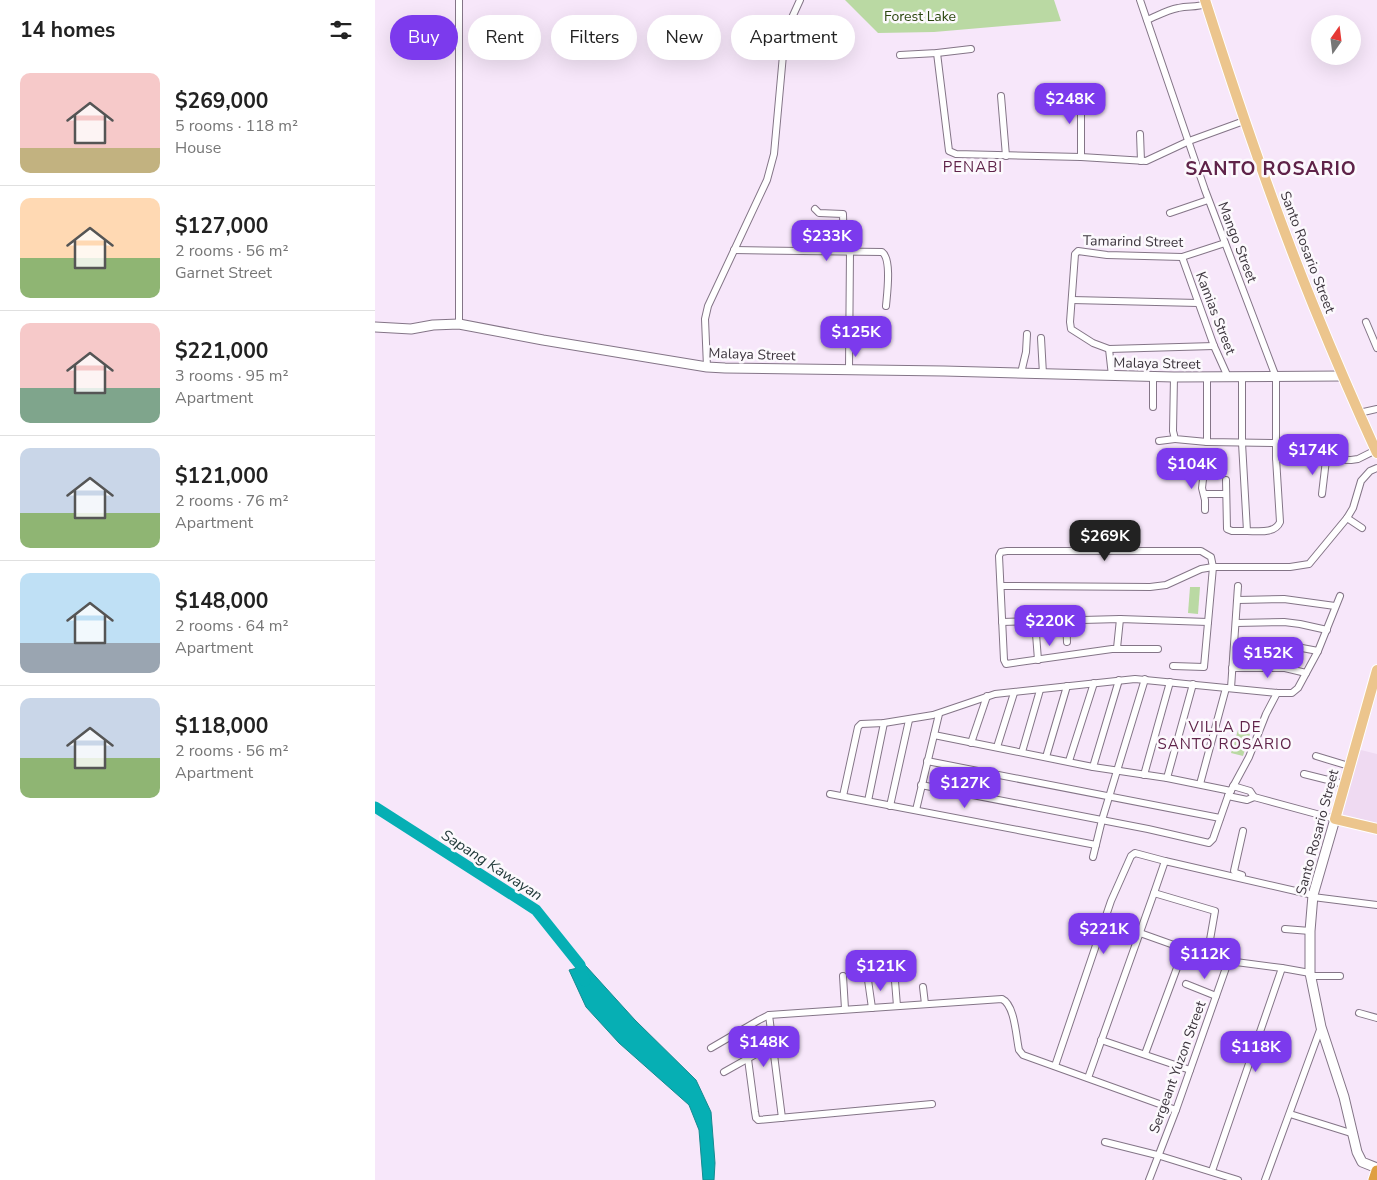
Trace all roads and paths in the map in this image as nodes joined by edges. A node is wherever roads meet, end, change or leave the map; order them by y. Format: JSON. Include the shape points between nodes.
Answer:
{"nodes":[{"id":1,"x":459,"y":0,"type":"edge"},
{"id":2,"x":800,"y":0,"type":"edge"},
{"id":3,"x":1140,"y":0,"type":"edge"},
{"id":4,"x":1206,"y":2,"type":"edge"},
{"id":5,"x":1147,"y":20,"type":"junction"},
{"id":6,"x":971,"y":49,"type":"dead end"},
{"id":7,"x":937,"y":53,"type":"junction"},
{"id":8,"x":900,"y":55,"type":"dead end"},
{"id":9,"x":1081,"y":92,"type":"dead end"},
{"id":10,"x":1001,"y":96,"type":"dead end"},
{"id":11,"x":1244,"y":121,"type":"junction"},
{"id":12,"x":1140,"y":134,"type":"dead end"},
{"id":13,"x":1189,"y":141,"type":"junction"},
{"id":14,"x":1007,"y":156,"type":"junction"},
{"id":15,"x":1081,"y":157,"type":"junction"},
{"id":16,"x":1141,"y":161,"type":"junction"},
{"id":17,"x":1209,"y":200,"type":"junction"},
{"id":18,"x":815,"y":209,"type":"dead end"},
{"id":19,"x":1169,"y":213,"type":"dead end"},
{"id":20,"x":1225,"y":243,"type":"junction"},
{"id":21,"x":734,"y":250,"type":"junction"},
{"id":22,"x":847,"y":251,"type":"junction"},
{"id":23,"x":1182,"y":258,"type":"junction"},
{"id":24,"x":1072,"y":300,"type":"junction"},
{"id":25,"x":1199,"y":303,"type":"junction"},
{"id":26,"x":887,"y":306,"type":"dead end"},
{"id":27,"x":1366,"y":322,"type":"dead end"},
{"id":28,"x":459,"y":324,"type":"junction"},
{"id":29,"x":375,"y":328,"type":"edge"},
{"id":30,"x":1027,"y":334,"type":"dead end"},
{"id":31,"x":1041,"y":338,"type":"dead end"},
{"id":32,"x":1214,"y":346,"type":"junction"},
{"id":33,"x":1377,"y":348,"type":"edge"},
{"id":34,"x":1109,"y":349,"type":"junction"},
{"id":35,"x":707,"y":367,"type":"junction"},
{"id":36,"x":849,"y":370,"type":"junction"},
{"id":37,"x":1021,"y":373,"type":"junction"},
{"id":38,"x":1043,"y":374,"type":"junction"},
{"id":39,"x":1113,"y":376,"type":"junction"},
{"id":40,"x":1153,"y":376,"type":"junction"},
{"id":41,"x":1342,"y":376,"type":"junction"},
{"id":42,"x":1174,"y":377,"type":"junction"},
{"id":43,"x":1207,"y":377,"type":"junction"},
{"id":44,"x":1228,"y":377,"type":"junction"},
{"id":45,"x":1275,"y":377,"type":"junction"},
{"id":46,"x":1242,"y":378,"type":"junction"},
{"id":47,"x":1153,"y":407,"type":"dead end"},
{"id":48,"x":1377,"y":409,"type":"edge"},
{"id":49,"x":1359,"y":413,"type":"junction"},
{"id":50,"x":1175,"y":439,"type":"junction"},
{"id":51,"x":1159,"y":441,"type":"dead end"},
{"id":52,"x":1207,"y":442,"type":"junction"},
{"id":53,"x":1242,"y":443,"type":"junction"},
{"id":54,"x":1276,"y":443,"type":"junction"},
{"id":55,"x":1376,"y":452,"type":"edge"},
{"id":56,"x":1276,"y":458,"type":"junction"},
{"id":57,"x":1326,"y":460,"type":"junction"},
{"id":58,"x":1377,"y":468,"type":"edge"},
{"id":59,"x":1204,"y":471,"type":"dead end"},
{"id":60,"x":1226,"y":480,"type":"dead end"},
{"id":61,"x":1205,"y":494,"type":"junction"},
{"id":62,"x":1226,"y":494,"type":"junction"},
{"id":63,"x":1321,"y":494,"type":"dead end"},
{"id":64,"x":1205,"y":510,"type":"dead end"},
{"id":65,"x":1347,"y":518,"type":"junction"},
{"id":66,"x":1362,"y":528,"type":"dead end"},
{"id":67,"x":1247,"y":531,"type":"junction"},
{"id":68,"x":1213,"y":567,"type":"junction"},
{"id":69,"x":1001,"y":586,"type":"junction"},
{"id":70,"x":1238,"y":586,"type":"dead end"},
{"id":71,"x":1340,"y":596,"type":"dead end"},
{"id":72,"x":1238,"y":600,"type":"junction"},
{"id":73,"x":1335,"y":606,"type":"junction"},
{"id":74,"x":1120,"y":619,"type":"junction"},
{"id":75,"x":1066,"y":620,"type":"junction"},
{"id":76,"x":1035,"y":621,"type":"junction"},
{"id":77,"x":1002,"y":622,"type":"junction"},
{"id":78,"x":1208,"y":622,"type":"junction"},
{"id":79,"x":1235,"y":622,"type":"junction"},
{"id":80,"x":1327,"y":630,"type":"junction"},
{"id":81,"x":1067,"y":642,"type":"dead end"},
{"id":82,"x":1234,"y":646,"type":"junction"},
{"id":83,"x":1117,"y":648,"type":"junction"},
{"id":84,"x":1158,"y":649,"type":"dead end"},
{"id":85,"x":1317,"y":651,"type":"junction"},
{"id":86,"x":1038,"y":660,"type":"junction"},
{"id":87,"x":1173,"y":666,"type":"dead end"},
{"id":88,"x":1232,"y":668,"type":"junction"},
{"id":89,"x":1377,"y":670,"type":"edge"},
{"id":90,"x":1306,"y":673,"type":"junction"},
{"id":91,"x":1145,"y":679,"type":"junction"},
{"id":92,"x":1119,"y":680,"type":"junction"},
{"id":93,"x":1170,"y":682,"type":"junction"},
{"id":94,"x":1094,"y":683,"type":"junction"},
{"id":95,"x":1193,"y":684,"type":"junction"},
{"id":96,"x":1067,"y":686,"type":"junction"},
{"id":97,"x":1228,"y":688,"type":"junction"},
{"id":98,"x":1040,"y":690,"type":"junction"},
{"id":99,"x":1014,"y":693,"type":"junction"},
{"id":100,"x":1277,"y":693,"type":"junction"},
{"id":101,"x":987,"y":696,"type":"junction"},
{"id":102,"x":939,"y":714,"type":"junction"},
{"id":103,"x":909,"y":720,"type":"junction"},
{"id":104,"x":884,"y":723,"type":"junction"},
{"id":105,"x":934,"y":735,"type":"junction"},
{"id":106,"x":971,"y":743,"type":"junction"},
{"id":107,"x":997,"y":747,"type":"junction"},
{"id":108,"x":1022,"y":752,"type":"junction"},
{"id":109,"x":1316,"y":756,"type":"dead end"},
{"id":110,"x":1046,"y":758,"type":"junction"},
{"id":111,"x":927,"y":761,"type":"junction"},
{"id":112,"x":1069,"y":761,"type":"junction"},
{"id":113,"x":1349,"y":766,"type":"junction"},
{"id":114,"x":1093,"y":767,"type":"junction"},
{"id":115,"x":1118,"y":770,"type":"junction"},
{"id":116,"x":1144,"y":774,"type":"junction"},
{"id":117,"x":1304,"y":774,"type":"dead end"},
{"id":118,"x":1167,"y":778,"type":"junction"},
{"id":119,"x":1200,"y":784,"type":"junction"},
{"id":120,"x":1345,"y":784,"type":"junction"},
{"id":121,"x":921,"y":785,"type":"junction"},
{"id":122,"x":1231,"y":791,"type":"junction"},
{"id":123,"x":830,"y":794,"type":"dead end"},
{"id":124,"x":843,"y":796,"type":"junction"},
{"id":125,"x":1110,"y":797,"type":"junction"},
{"id":126,"x":1254,"y":797,"type":"junction"},
{"id":127,"x":868,"y":801,"type":"junction"},
{"id":128,"x":890,"y":806,"type":"junction"},
{"id":129,"x":915,"y":810,"type":"junction"},
{"id":130,"x":1219,"y":818,"type":"junction"},
{"id":131,"x":1335,"y":819,"type":"junction"},
{"id":132,"x":1102,"y":820,"type":"junction"},
{"id":133,"x":1377,"y":829,"type":"edge"},
{"id":134,"x":1243,"y":832,"type":"dead end"},
{"id":135,"x":1096,"y":845,"type":"junction"},
{"id":136,"x":1093,"y":857,"type":"dead end"},
{"id":137,"x":1165,"y":861,"type":"junction"},
{"id":138,"x":1245,"y":879,"type":"junction"},
{"id":139,"x":1154,"y":894,"type":"junction"},
{"id":140,"x":1313,"y":896,"type":"junction"},
{"id":141,"x":1377,"y":905,"type":"edge"},
{"id":142,"x":1285,"y":929,"type":"dead end"},
{"id":143,"x":1310,"y":931,"type":"junction"},
{"id":144,"x":1140,"y":933,"type":"junction"},
{"id":145,"x":1184,"y":949,"type":"junction"},
{"id":146,"x":1207,"y":957,"type":"junction"},
{"id":147,"x":1228,"y":962,"type":"junction"},
{"id":148,"x":1283,"y":968,"type":"junction"},
{"id":149,"x":1310,"y":975,"type":"junction"},
{"id":150,"x":843,"y":976,"type":"dead end"},
{"id":151,"x":1340,"y":976,"type":"dead end"},
{"id":152,"x":868,"y":980,"type":"dead end"},
{"id":153,"x":895,"y":981,"type":"dead end"},
{"id":154,"x":1186,"y":984,"type":"dead end"},
{"id":155,"x":923,"y":987,"type":"dead end"},
{"id":156,"x":1216,"y":996,"type":"junction"},
{"id":157,"x":925,"y":1004,"type":"junction"},
{"id":158,"x":897,"y":1006,"type":"junction"},
{"id":159,"x":872,"y":1008,"type":"junction"},
{"id":160,"x":845,"y":1009,"type":"junction"},
{"id":161,"x":1359,"y":1013,"type":"dead end"},
{"id":162,"x":769,"y":1016,"type":"junction"},
{"id":163,"x":1377,"y":1018,"type":"edge"},
{"id":164,"x":1321,"y":1027,"type":"junction"},
{"id":165,"x":1101,"y":1040,"type":"junction"},
{"id":166,"x":772,"y":1045,"type":"junction"},
{"id":167,"x":711,"y":1048,"type":"dead end"},
{"id":168,"x":1145,"y":1054,"type":"junction"},
{"id":169,"x":747,"y":1059,"type":"junction"},
{"id":170,"x":1055,"y":1066,"type":"junction"},
{"id":171,"x":1190,"y":1070,"type":"junction"},
{"id":172,"x":724,"y":1072,"type":"dead end"},
{"id":173,"x":1088,"y":1078,"type":"junction"},
{"id":174,"x":932,"y":1104,"type":"dead end"},
{"id":175,"x":1176,"y":1110,"type":"junction"},
{"id":176,"x":1290,"y":1114,"type":"junction"},
{"id":177,"x":782,"y":1118,"type":"junction"},
{"id":178,"x":1354,"y":1134,"type":"junction"},
{"id":179,"x":1105,"y":1142,"type":"dead end"},
{"id":180,"x":1157,"y":1155,"type":"junction"},
{"id":181,"x":1377,"y":1170,"type":"edge"},
{"id":182,"x":1212,"y":1171,"type":"junction"},
{"id":183,"x":1149,"y":1180,"type":"edge"},
{"id":184,"x":1238,"y":1180,"type":"edge"},
{"id":185,"x":1265,"y":1180,"type":"edge"},
{"id":186,"x":1374,"y":1180,"type":"edge"}],
"edges":[{"from":1,"to":28,"type":"street"},
{"from":2,"to":21,"type":"street","via":[[785,33],[774,154],[767,180]]},
{"from":3,"to":5,"type":"street","name":"Mango Street"},
{"from":4,"to":5,"type":"street","via":[[1196,8],[1177,8]]},
{"from":4,"to":11,"type":"main road","name":"Santo Rosario Street"},
{"from":5,"to":13,"type":"street","name":"Mango Street"},
{"from":6,"to":7,"type":"street"},
{"from":7,"to":8,"type":"street"},
{"from":7,"to":14,"type":"street","via":[[949,151],[963,155]]},
{"from":9,"to":15,"type":"street"},
{"from":10,"to":14,"type":"street"},
{"from":11,"to":13,"type":"street"},
{"from":11,"to":41,"type":"main road","name":"Santo Rosario Street"},
{"from":12,"to":16,"type":"street"},
{"from":13,"to":16,"type":"street","via":[[1156,158]]},
{"from":13,"to":17,"type":"street","name":"Mango Street"},
{"from":14,"to":15,"type":"street"},
{"from":15,"to":16,"type":"street"},
{"from":17,"to":19,"type":"street"},
{"from":17,"to":20,"type":"street","name":"Mango Street"},
{"from":18,"to":22,"type":"street","via":[[819,213],[843,214]]},
{"from":20,"to":23,"type":"street","name":"Tamarind Street"},
{"from":20,"to":45,"type":"street","name":"Mango Street"},
{"from":21,"to":22,"type":"street"},
{"from":21,"to":35,"type":"street","via":[[705,319]]},
{"from":22,"to":26,"type":"street","via":[[886,255]]},
{"from":22,"to":36,"type":"street"},
{"from":23,"to":24,"type":"street","name":"Tamarind Street","via":[[1078,251],[1075,254]]},
{"from":23,"to":25,"type":"street","name":"Kamias Street"},
{"from":24,"to":25,"type":"street"},
{"from":24,"to":34,"type":"street","via":[[1071,329],[1093,344]]},
{"from":25,"to":32,"type":"street","name":"Kamias Street"},
{"from":27,"to":33,"type":"street"},
{"from":28,"to":29,"type":"street","name":"Malaya Street","via":[[411,329]]},
{"from":28,"to":35,"type":"street","name":"Malaya Street"},
{"from":30,"to":37,"type":"street","via":[[1027,352]]},
{"from":31,"to":38,"type":"street"},
{"from":32,"to":34,"type":"street"},
{"from":32,"to":44,"type":"street","name":"Kamias Street"},
{"from":34,"to":39,"type":"street"},
{"from":35,"to":36,"type":"street","name":"Malaya Street"},
{"from":36,"to":37,"type":"street","name":"Malaya Street"},
{"from":37,"to":38,"type":"street","name":"Malaya Street"},
{"from":38,"to":39,"type":"street","name":"Malaya Street"},
{"from":39,"to":40,"type":"street","name":"Malaya Street"},
{"from":40,"to":42,"type":"street","name":"Malaya Street"},
{"from":40,"to":47,"type":"street"},
{"from":41,"to":45,"type":"street","name":"Malaya Street"},
{"from":41,"to":49,"type":"main road","name":"Santo Rosario Street"},
{"from":42,"to":43,"type":"street","name":"Malaya Street"},
{"from":42,"to":50,"type":"street"},
{"from":43,"to":44,"type":"street","name":"Malaya Street"},
{"from":43,"to":52,"type":"street"},
{"from":44,"to":46,"type":"street","name":"Malaya Street"},
{"from":45,"to":46,"type":"street","name":"Malaya Street"},
{"from":45,"to":54,"type":"street","name":"Mango Street"},
{"from":46,"to":53,"type":"street"},
{"from":48,"to":49,"type":"street"},
{"from":49,"to":55,"type":"main road","name":"Santo Rosario Street"},
{"from":50,"to":51,"type":"street"},
{"from":50,"to":52,"type":"street"},
{"from":52,"to":53,"type":"street"},
{"from":53,"to":54,"type":"street"},
{"from":53,"to":67,"type":"street"},
{"from":54,"to":56,"type":"street","name":"Mango Street"},
{"from":55,"to":57,"type":"street","via":[[1358,459]]},
{"from":56,"to":57,"type":"street"},
{"from":56,"to":67,"type":"street","name":"Mango Street","via":[[1280,522],[1276,529]]},
{"from":57,"to":63,"type":"street"},
{"from":58,"to":65,"type":"street","via":[[1361,481]]},
{"from":59,"to":61,"type":"street","via":[[1202,488]]},
{"from":60,"to":62,"type":"street"},
{"from":61,"to":62,"type":"street"},
{"from":61,"to":64,"type":"street"},
{"from":62,"to":67,"type":"street","via":[[1227,529]]},
{"from":65,"to":66,"type":"street"},
{"from":65,"to":68,"type":"street","via":[[1309,564]]},
{"from":68,"to":69,"type":"street","via":[[1201,569],[1166,586]]},
{"from":68,"to":69,"type":"street","via":[[1211,557],[1201,551],[1007,551],[999,556]]},
{"from":68,"to":78,"type":"street"},
{"from":69,"to":77,"type":"street"},
{"from":70,"to":72,"type":"street"},
{"from":71,"to":73,"type":"street"},
{"from":72,"to":73,"type":"street","via":[[1284,599]]},
{"from":72,"to":79,"type":"street"},
{"from":73,"to":80,"type":"street"},
{"from":74,"to":75,"type":"street"},
{"from":74,"to":78,"type":"street"},
{"from":74,"to":83,"type":"street"},
{"from":75,"to":76,"type":"street"},
{"from":75,"to":81,"type":"street"},
{"from":76,"to":77,"type":"street"},
{"from":76,"to":86,"type":"street"},
{"from":77,"to":86,"type":"street","via":[[1005,663]]},
{"from":78,"to":87,"type":"street","via":[[1203,667]]},
{"from":79,"to":80,"type":"street","via":[[1284,622]]},
{"from":79,"to":82,"type":"street"},
{"from":80,"to":85,"type":"street"},
{"from":82,"to":85,"type":"street","via":[[1286,645]]},
{"from":82,"to":88,"type":"street"},
{"from":83,"to":84,"type":"street"},
{"from":83,"to":86,"type":"street"},
{"from":85,"to":90,"type":"street"},
{"from":88,"to":90,"type":"street","via":[[1285,668]]},
{"from":88,"to":97,"type":"street"},
{"from":89,"to":113,"type":"main road","name":"Santo Rosario Street"},
{"from":90,"to":100,"type":"street","via":[[1295,691]]},
{"from":91,"to":92,"type":"street"},
{"from":91,"to":93,"type":"street"},
{"from":91,"to":115,"type":"street"},
{"from":92,"to":94,"type":"street"},
{"from":92,"to":114,"type":"street"},
{"from":93,"to":95,"type":"street"},
{"from":93,"to":116,"type":"street"},
{"from":94,"to":96,"type":"street"},
{"from":94,"to":112,"type":"street"},
{"from":95,"to":97,"type":"street"},
{"from":95,"to":118,"type":"street"},
{"from":96,"to":98,"type":"street"},
{"from":96,"to":110,"type":"street"},
{"from":97,"to":100,"type":"street"},
{"from":97,"to":119,"type":"street"},
{"from":98,"to":99,"type":"street"},
{"from":98,"to":108,"type":"street"},
{"from":99,"to":101,"type":"street"},
{"from":99,"to":107,"type":"street"},
{"from":100,"to":122,"type":"street"},
{"from":101,"to":102,"type":"street"},
{"from":101,"to":106,"type":"street"},
{"from":102,"to":103,"type":"street"},
{"from":102,"to":105,"type":"street"},
{"from":103,"to":104,"type":"street"},
{"from":103,"to":128,"type":"street"},
{"from":104,"to":124,"type":"street","via":[[859,725]]},
{"from":104,"to":127,"type":"street"},
{"from":105,"to":106,"type":"street"},
{"from":105,"to":111,"type":"street"},
{"from":106,"to":107,"type":"street"},
{"from":107,"to":108,"type":"street"},
{"from":108,"to":110,"type":"street"},
{"from":109,"to":113,"type":"street"},
{"from":110,"to":112,"type":"street"},
{"from":111,"to":121,"type":"street"},
{"from":111,"to":125,"type":"street"},
{"from":112,"to":114,"type":"street"},
{"from":113,"to":120,"type":"main road","name":"Santo Rosario Street"},
{"from":114,"to":115,"type":"street"},
{"from":115,"to":116,"type":"street"},
{"from":115,"to":125,"type":"street"},
{"from":116,"to":118,"type":"street"},
{"from":117,"to":120,"type":"street"},
{"from":118,"to":119,"type":"street"},
{"from":119,"to":122,"type":"street"},
{"from":120,"to":131,"type":"main road","name":"Santo Rosario Street"},
{"from":121,"to":129,"type":"street"},
{"from":121,"to":132,"type":"street"},
{"from":122,"to":126,"type":"street","via":[[1247,800]]},
{"from":122,"to":126,"type":"street","via":[[1250,791]]},
{"from":122,"to":130,"type":"street"},
{"from":123,"to":124,"type":"street"},
{"from":124,"to":127,"type":"street"},
{"from":125,"to":130,"type":"street"},
{"from":125,"to":132,"type":"street"},
{"from":126,"to":131,"type":"street"},
{"from":127,"to":128,"type":"street"},
{"from":128,"to":129,"type":"street"},
{"from":129,"to":135,"type":"street"},
{"from":130,"to":132,"type":"street","via":[[1209,843]]},
{"from":131,"to":133,"type":"main road"},
{"from":131,"to":140,"type":"street","name":"Santo Rosario Street"},
{"from":132,"to":135,"type":"street"},
{"from":134,"to":138,"type":"street","via":[[1234,871]]},
{"from":135,"to":136,"type":"street"},
{"from":137,"to":138,"type":"street"},
{"from":137,"to":139,"type":"street"},
{"from":137,"to":170,"type":"street","via":[[1135,852],[1131,856],[1111,901]]},
{"from":138,"to":140,"type":"street"},
{"from":139,"to":144,"type":"street"},
{"from":139,"to":146,"type":"street","via":[[1215,911]]},
{"from":140,"to":141,"type":"street"},
{"from":140,"to":143,"type":"street","name":"Santo Rosario Street"},
{"from":142,"to":143,"type":"street"},
{"from":143,"to":149,"type":"street","name":"Santo Rosario Street"},
{"from":144,"to":145,"type":"street"},
{"from":144,"to":165,"type":"street"},
{"from":145,"to":146,"type":"street"},
{"from":145,"to":168,"type":"street"},
{"from":146,"to":147,"type":"street"},
{"from":147,"to":148,"type":"street"},
{"from":147,"to":156,"type":"street","name":"Sergeant Yuzon Street"},
{"from":148,"to":149,"type":"street"},
{"from":148,"to":182,"type":"street"},
{"from":149,"to":151,"type":"street"},
{"from":149,"to":164,"type":"street","name":"Santo Rosario Street"},
{"from":150,"to":160,"type":"street"},
{"from":152,"to":159,"type":"street"},
{"from":153,"to":158,"type":"street"},
{"from":154,"to":156,"type":"street"},
{"from":155,"to":157,"type":"street"},
{"from":156,"to":171,"type":"street","name":"Sergeant Yuzon Street"},
{"from":157,"to":158,"type":"street"},
{"from":157,"to":170,"type":"street","via":[[1006,1001],[1011,1008],[1021,1053]]},
{"from":158,"to":159,"type":"street"},
{"from":159,"to":160,"type":"street"},
{"from":160,"to":162,"type":"street"},
{"from":161,"to":163,"type":"street"},
{"from":162,"to":166,"type":"street"},
{"from":162,"to":167,"type":"street"},
{"from":164,"to":176,"type":"street"},
{"from":164,"to":178,"type":"street","name":"Santo Rosario Street"},
{"from":165,"to":168,"type":"street"},
{"from":165,"to":173,"type":"street"},
{"from":166,"to":169,"type":"street"},
{"from":166,"to":177,"type":"street"},
{"from":168,"to":171,"type":"street"},
{"from":169,"to":172,"type":"street"},
{"from":169,"to":177,"type":"street","via":[[756,1118]]},
{"from":170,"to":173,"type":"street"},
{"from":171,"to":175,"type":"street","name":"Sergeant Yuzon Street"},
{"from":173,"to":175,"type":"street"},
{"from":174,"to":177,"type":"street"},
{"from":175,"to":180,"type":"street","name":"Sergeant Yuzon Street"},
{"from":176,"to":178,"type":"street"},
{"from":176,"to":185,"type":"street"},
{"from":178,"to":181,"type":"street","name":"Santo Rosario Street","via":[[1359,1158]]},
{"from":179,"to":180,"type":"street"},
{"from":180,"to":182,"type":"street"},
{"from":180,"to":183,"type":"street","name":"Sergeant Yuzon Street"},
{"from":181,"to":186,"type":"highway"},
{"from":182,"to":184,"type":"street"}]}
